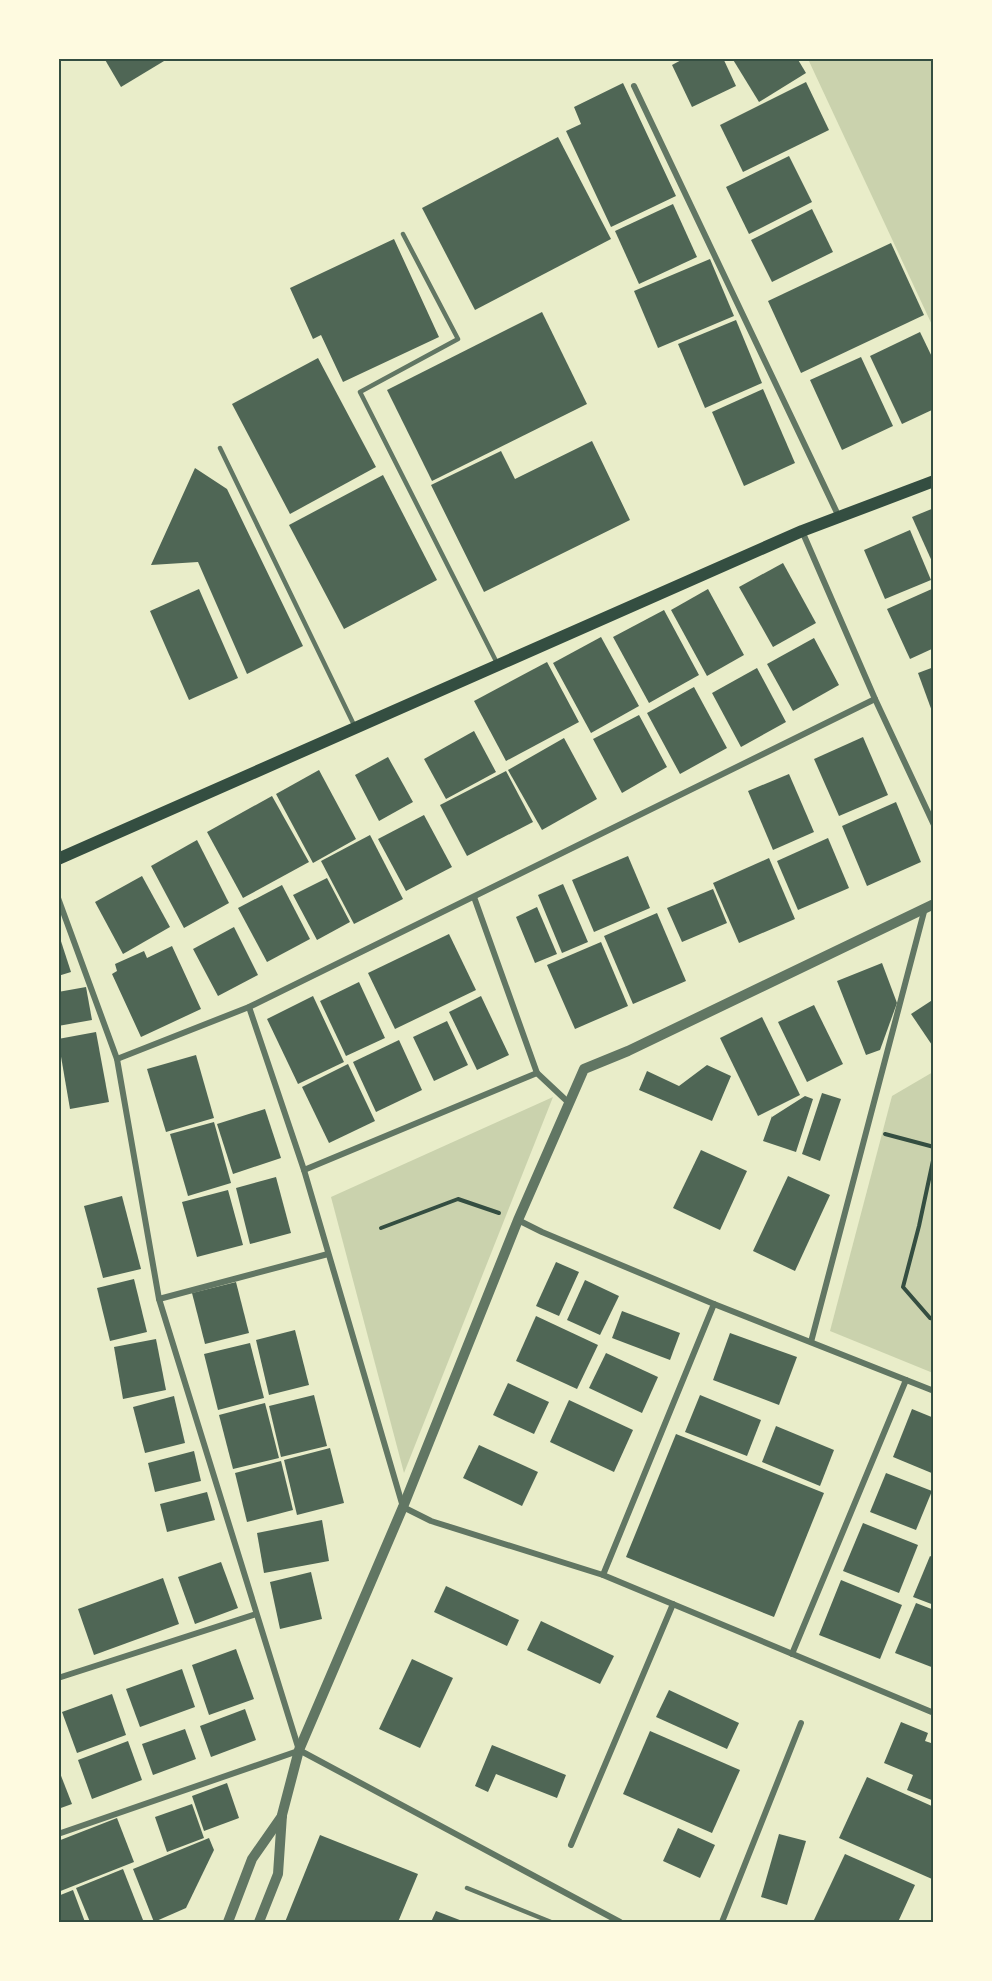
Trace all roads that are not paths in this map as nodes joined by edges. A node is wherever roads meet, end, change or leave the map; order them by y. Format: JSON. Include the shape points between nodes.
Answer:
{"nodes":[{"id":1,"x":634,"y":86,"type":"dead end"},
{"id":2,"x":403,"y":234,"type":"dead end"},
{"id":3,"x":220,"y":448,"type":"dead end"},
{"id":4,"x":933,"y":481,"type":"edge"},
{"id":5,"x":839,"y":518,"type":"junction"},
{"id":6,"x":802,"y":531,"type":"junction"},
{"id":7,"x":498,"y":665,"type":"junction"},
{"id":8,"x":875,"y":699,"type":"junction"},
{"id":9,"x":356,"y":729,"type":"junction"},
{"id":10,"x":933,"y":825,"type":"edge"},
{"id":11,"x":58,"y":859,"type":"edge"},
{"id":12,"x":58,"y":897,"type":"edge"},
{"id":13,"x":474,"y":897,"type":"junction"},
{"id":14,"x":929,"y":906,"type":"edge"},
{"id":15,"x":249,"y":1007,"type":"junction"},
{"id":16,"x":117,"y":1059,"type":"junction"},
{"id":17,"x":537,"y":1073,"type":"junction"},
{"id":18,"x":569,"y":1102,"type":"junction"},
{"id":19,"x":304,"y":1170,"type":"junction"},
{"id":20,"x":518,"y":1220,"type":"junction"},
{"id":21,"x":328,"y":1254,"type":"junction"},
{"id":22,"x":159,"y":1299,"type":"junction"},
{"id":23,"x":714,"y":1304,"type":"junction"},
{"id":24,"x":811,"y":1342,"type":"junction"},
{"id":25,"x":906,"y":1380,"type":"junction"},
{"id":26,"x":933,"y":1391,"type":"edge"},
{"id":27,"x":403,"y":1507,"type":"junction"},
{"id":28,"x":603,"y":1575,"type":"junction"},
{"id":29,"x":673,"y":1604,"type":"junction"},
{"id":30,"x":256,"y":1614,"type":"junction"},
{"id":31,"x":792,"y":1654,"type":"junction"},
{"id":32,"x":58,"y":1678,"type":"edge"},
{"id":33,"x":933,"y":1713,"type":"edge"},
{"id":34,"x":801,"y":1723,"type":"dead end"},
{"id":35,"x":299,"y":1750,"type":"junction"},
{"id":36,"x":282,"y":1815,"type":"junction"},
{"id":37,"x":58,"y":1834,"type":"edge"},
{"id":38,"x":571,"y":1845,"type":"dead end"},
{"id":39,"x":467,"y":1888,"type":"dead end"},
{"id":40,"x":226,"y":1922,"type":"edge"},
{"id":41,"x":616,"y":1922,"type":"edge"},
{"id":42,"x":259,"y":1923,"type":"edge"},
{"id":43,"x":551,"y":1923,"type":"edge"},
{"id":44,"x":722,"y":1923,"type":"edge"}],
"edges":[{"from":1,"to":5,"type":"street"},
{"from":2,"to":7,"type":"lane","via":[[458,339],[360,392]]},
{"from":3,"to":9,"type":"lane"},
{"from":4,"to":5,"type":"main road"},
{"from":5,"to":6,"type":"main road"},
{"from":6,"to":7,"type":"main road"},
{"from":6,"to":8,"type":"street"},
{"from":7,"to":9,"type":"main road"},
{"from":8,"to":10,"type":"street"},
{"from":8,"to":13,"type":"street"},
{"from":9,"to":11,"type":"main road"},
{"from":12,"to":16,"type":"street"},
{"from":13,"to":15,"type":"street"},
{"from":13,"to":17,"type":"street"},
{"from":14,"to":18,"type":"street","via":[[584,1069]]},
{"from":14,"to":24,"type":"street"},
{"from":15,"to":16,"type":"street"},
{"from":15,"to":19,"type":"street"},
{"from":16,"to":22,"type":"street"},
{"from":17,"to":18,"type":"street"},
{"from":17,"to":19,"type":"street"},
{"from":18,"to":20,"type":"street"},
{"from":19,"to":21,"type":"street"},
{"from":20,"to":23,"type":"street"},
{"from":20,"to":27,"type":"street"},
{"from":21,"to":22,"type":"street"},
{"from":21,"to":27,"type":"street"},
{"from":22,"to":30,"type":"street"},
{"from":23,"to":24,"type":"street"},
{"from":23,"to":28,"type":"street"},
{"from":24,"to":25,"type":"street"},
{"from":25,"to":26,"type":"street"},
{"from":25,"to":31,"type":"street"},
{"from":27,"to":28,"type":"street","via":[[431,1521]]},
{"from":27,"to":35,"type":"street"},
{"from":28,"to":29,"type":"street"},
{"from":29,"to":31,"type":"street"},
{"from":29,"to":38,"type":"street"},
{"from":30,"to":32,"type":"street"},
{"from":30,"to":35,"type":"street"},
{"from":31,"to":33,"type":"street"},
{"from":34,"to":44,"type":"street"},
{"from":35,"to":36,"type":"street"},
{"from":35,"to":37,"type":"street"},
{"from":35,"to":41,"type":"street"},
{"from":36,"to":40,"type":"street","via":[[252,1859]]},
{"from":36,"to":42,"type":"street","via":[[278,1874]]},
{"from":39,"to":43,"type":"lane"}]}
